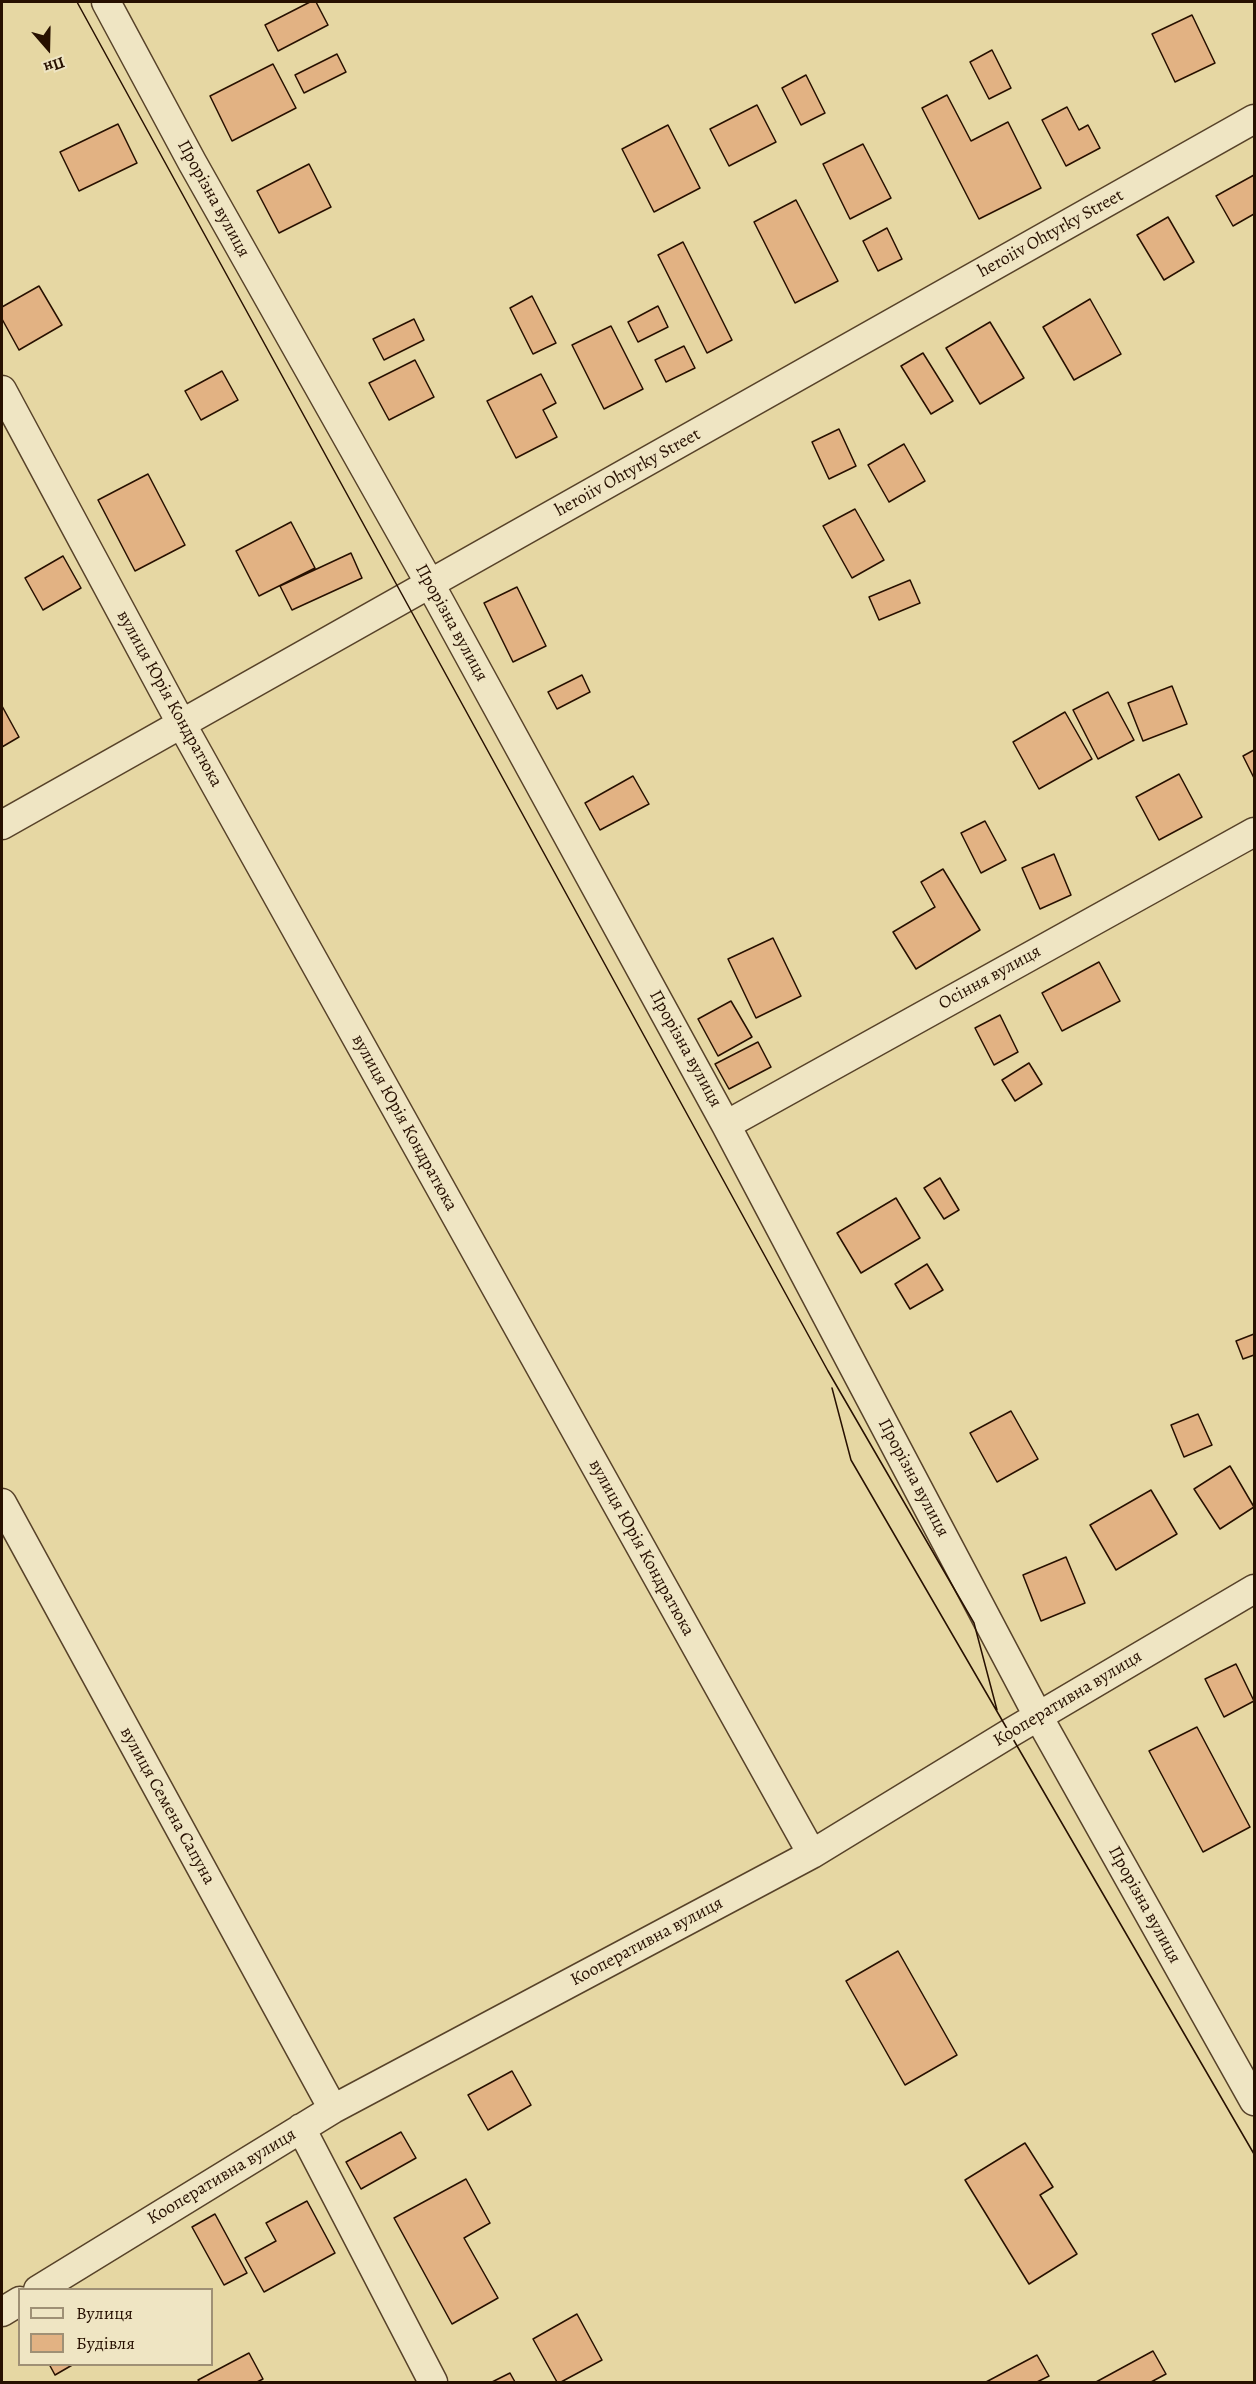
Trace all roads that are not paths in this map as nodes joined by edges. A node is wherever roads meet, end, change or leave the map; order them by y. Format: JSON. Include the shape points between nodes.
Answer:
{"nodes":[{"id":1,"x":106,"y":2,"type":"edge"},
{"id":2,"x":1254,"y":119,"type":"edge"},
{"id":3,"x":2,"y":390,"type":"edge"},
{"id":4,"x":430,"y":584,"type":"junction"},
{"id":5,"x":181,"y":723,"type":"junction"},
{"id":6,"x":2,"y":825,"type":"edge"},
{"id":7,"x":1254,"y":832,"type":"edge"},
{"id":8,"x":726,"y":1125,"type":"junction"},
{"id":9,"x":2,"y":1503,"type":"edge"},
{"id":10,"x":1254,"y":1589,"type":"edge"},
{"id":11,"x":1038,"y":1716,"type":"junction"},
{"id":12,"x":812,"y":1854,"type":"junction"},
{"id":13,"x":1254,"y":2101,"type":"edge"},
{"id":14,"x":333,"y":2109,"type":"junction"},
{"id":15,"x":301,"y":2128,"type":"junction"},
{"id":16,"x":40,"y":2288,"type":"edge"},
{"id":17,"x":18,"y":2302,"type":"edge"},
{"id":18,"x":2,"y":2312,"type":"edge"},
{"id":19,"x":433,"y":2382,"type":"edge"}],
"edges":[{"from":1,"to":4,"type":"street","name":"Прорізна вулиця"},
{"from":2,"to":4,"type":"street","name":"heroiiv Ohtyrky Street"},
{"from":3,"to":5,"type":"street","name":"вулиця Юрія Кондратюка"},
{"from":4,"to":5,"type":"street","name":"heroiiv Ohtyrky Street"},
{"from":4,"to":8,"type":"street","name":"Прорізна вулиця"},
{"from":5,"to":6,"type":"street","name":"heroiiv Ohtyrky Street"},
{"from":5,"to":12,"type":"street","name":"вулиця Юрія Кондратюка"},
{"from":7,"to":8,"type":"street","name":"Осіння вулиця"},
{"from":8,"to":11,"type":"street","name":"Прорізна вулиця"},
{"from":9,"to":14,"type":"street","name":"вулиця Семена Сапуна"},
{"from":10,"to":11,"type":"street","name":"Кооперативна вулиця"},
{"from":11,"to":12,"type":"street","name":"Кооперативна вулиця"},
{"from":11,"to":13,"type":"street","name":"Прорізна вулиця"},
{"from":12,"to":14,"type":"street","name":"Кооперативна вулиця"},
{"from":14,"to":15,"type":"street","name":"Кооперативна вулиця"},
{"from":15,"to":16,"type":"street","name":"Кооперативна вулиця"},
{"from":15,"to":19,"type":"street"},
{"from":17,"to":18,"type":"street"}]}
